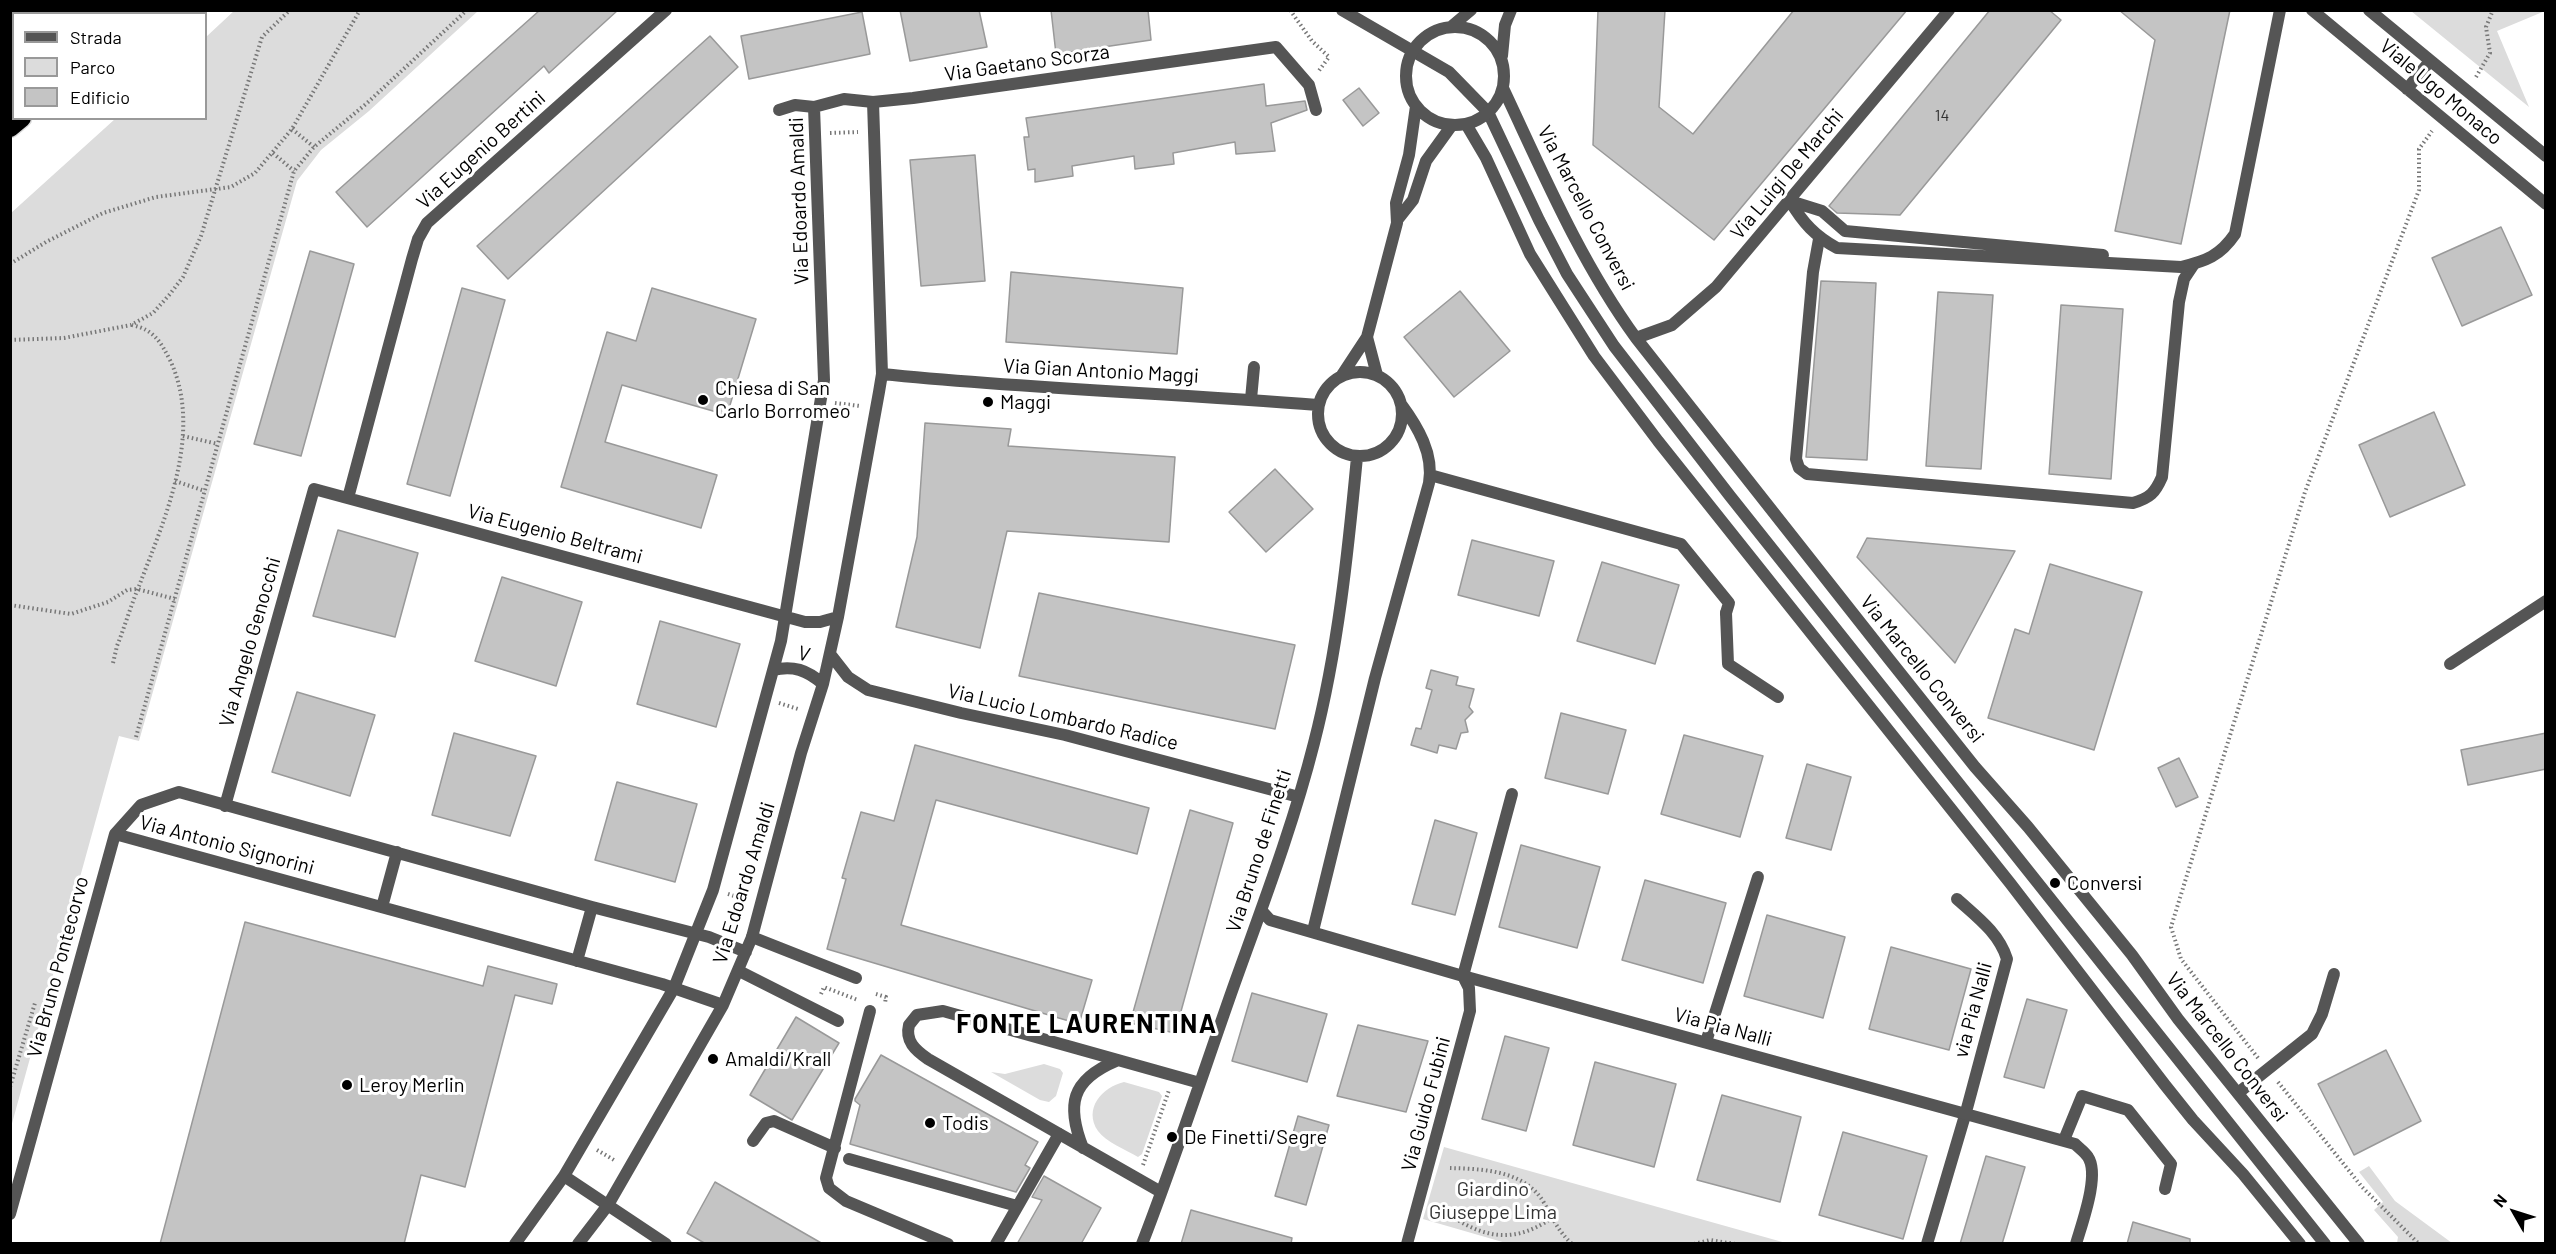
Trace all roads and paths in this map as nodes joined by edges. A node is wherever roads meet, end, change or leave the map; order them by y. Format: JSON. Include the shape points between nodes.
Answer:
{"nodes":[{"id":1,"x":290,"y":10,"type":"edge"},
{"id":2,"x":360,"y":10,"type":"edge"},
{"id":3,"x":467,"y":10,"type":"edge"},
{"id":4,"x":666,"y":10,"type":"edge"},
{"id":5,"x":1290,"y":10,"type":"edge"},
{"id":6,"x":1342,"y":10,"type":"edge"},
{"id":7,"x":1471,"y":10,"type":"edge"},
{"id":8,"x":1511,"y":10,"type":"edge"},
{"id":9,"x":1949,"y":10,"type":"edge"},
{"id":10,"x":2280,"y":10,"type":"edge"},
{"id":11,"x":2312,"y":10,"type":"edge"},
{"id":12,"x":2369,"y":10,"type":"edge"},
{"id":13,"x":2493,"y":10,"type":"edge"},
{"id":14,"x":1452,"y":26,"type":"junction"},
{"id":15,"x":1412,"y":50,"type":"junction"},
{"id":16,"x":1502,"y":60,"type":"junction"},
{"id":17,"x":2430,"y":61,"type":"junction"},
{"id":18,"x":2475,"y":79,"type":"dead end"},
{"id":19,"x":1309,"y":85,"type":"junction"},
{"id":20,"x":1503,"y":87,"type":"junction"},
{"id":21,"x":2407,"y":88,"type":"junction"},
{"id":22,"x":873,"y":102,"type":"junction"},
{"id":23,"x":1416,"y":106,"type":"junction"},
{"id":24,"x":814,"y":107,"type":"junction"},
{"id":25,"x":779,"y":110,"type":"dead end"},
{"id":26,"x":1316,"y":110,"type":"dead end"},
{"id":27,"x":1488,"y":112,"type":"junction"},
{"id":28,"x":1466,"y":124,"type":"junction"},
{"id":29,"x":1452,"y":125,"type":"junction"},
{"id":30,"x":292,"y":129,"type":"junction"},
{"id":31,"x":2432,"y":130,"type":"dead end"},
{"id":32,"x":865,"y":131,"type":"dead end"},
{"id":33,"x":826,"y":134,"type":"dead end"},
{"id":34,"x":314,"y":147,"type":"junction"},
{"id":35,"x":273,"y":153,"type":"junction"},
{"id":36,"x":2546,"y":156,"type":"edge"},
{"id":37,"x":294,"y":171,"type":"junction"},
{"id":38,"x":216,"y":189,"type":"junction"},
{"id":39,"x":1790,"y":201,"type":"junction"},
{"id":40,"x":2546,"y":204,"type":"edge"},
{"id":41,"x":1398,"y":219,"type":"junction"},
{"id":42,"x":1819,"y":239,"type":"junction"},
{"id":43,"x":10,"y":264,"type":"edge"},
{"id":44,"x":2194,"y":264,"type":"junction"},
{"id":45,"x":131,"y":325,"type":"junction"},
{"id":46,"x":1367,"y":337,"type":"junction"},
{"id":47,"x":1636,"y":338,"type":"junction"},
{"id":48,"x":10,"y":340,"type":"edge"},
{"id":49,"x":1254,"y":368,"type":"dead end"},
{"id":50,"x":882,"y":374,"type":"junction"},
{"id":51,"x":1342,"y":375,"type":"junction"},
{"id":52,"x":1377,"y":375,"type":"junction"},
{"id":53,"x":1251,"y":399,"type":"junction"},
{"id":54,"x":831,"y":402,"type":"dead end"},
{"id":55,"x":1401,"y":404,"type":"junction"},
{"id":56,"x":1318,"y":405,"type":"junction"},
{"id":57,"x":866,"y":407,"type":"dead end"},
{"id":58,"x":183,"y":436,"type":"junction"},
{"id":59,"x":218,"y":444,"type":"junction"},
{"id":60,"x":1357,"y":457,"type":"junction"},
{"id":61,"x":1430,"y":475,"type":"junction"},
{"id":62,"x":175,"y":481,"type":"junction"},
{"id":63,"x":314,"y":489,"type":"joint"},
{"id":64,"x":205,"y":491,"type":"junction"},
{"id":65,"x":348,"y":498,"type":"junction"},
{"id":66,"x":137,"y":589,"type":"junction"},
{"id":67,"x":175,"y":599,"type":"junction"},
{"id":68,"x":2546,"y":601,"type":"edge"},
{"id":69,"x":10,"y":605,"type":"edge"},
{"id":70,"x":786,"y":617,"type":"junction"},
{"id":71,"x":838,"y":617,"type":"junction"},
{"id":72,"x":830,"y":654,"type":"junction"},
{"id":73,"x":113,"y":663,"type":"dead end"},
{"id":74,"x":2450,"y":664,"type":"dead end"},
{"id":75,"x":773,"y":670,"type":"junction"},
{"id":76,"x":823,"y":684,"type":"junction"},
{"id":77,"x":1778,"y":698,"type":"dead end"},
{"id":78,"x":773,"y":701,"type":"dead end"},
{"id":79,"x":805,"y":712,"type":"dead end"},
{"id":80,"x":136,"y":737,"type":"dead end"},
{"id":81,"x":1512,"y":794,"type":"dead end"},
{"id":82,"x":1299,"y":797,"type":"junction"},
{"id":83,"x":225,"y":806,"type":"junction"},
{"id":84,"x":115,"y":834,"type":"junction"},
{"id":85,"x":397,"y":852,"type":"junction"},
{"id":86,"x":1758,"y":877,"type":"dead end"},
{"id":87,"x":721,"y":892,"type":"dead end"},
{"id":88,"x":1958,"y":899,"type":"dead end"},
{"id":89,"x":750,"y":901,"type":"dead end"},
{"id":90,"x":382,"y":907,"type":"junction"},
{"id":91,"x":592,"y":907,"type":"junction"},
{"id":92,"x":1261,"y":910,"type":"junction"},
{"id":93,"x":1313,"y":931,"type":"junction"},
{"id":94,"x":697,"y":934,"type":"junction"},
{"id":95,"x":752,"y":937,"type":"junction"},
{"id":96,"x":746,"y":952,"type":"junction"},
{"id":97,"x":577,"y":961,"type":"junction"},
{"id":98,"x":739,"y":971,"type":"junction"},
{"id":99,"x":2334,"y":974,"type":"dead end"},
{"id":100,"x":1462,"y":976,"type":"junction"},
{"id":101,"x":856,"y":978,"type":"dead end"},
{"id":102,"x":824,"y":987,"type":"dead end"},
{"id":103,"x":674,"y":988,"type":"junction"},
{"id":104,"x":850,"y":997,"type":"dead end"},
{"id":105,"x":35,"y":1003,"type":"dead end"},
{"id":106,"x":723,"y":1005,"type":"junction"},
{"id":107,"x":870,"y":1011,"type":"dead end"},
{"id":108,"x":838,"y":1021,"type":"dead end"},
{"id":109,"x":1706,"y":1042,"type":"junction"},
{"id":110,"x":1116,"y":1061,"type":"junction"},
{"id":111,"x":2268,"y":1070,"type":"junction"},
{"id":112,"x":1173,"y":1077,"type":"junction"},
{"id":113,"x":1200,"y":1083,"type":"junction"},
{"id":114,"x":10,"y":1086,"type":"edge"},
{"id":115,"x":2238,"y":1094,"type":"junction"},
{"id":116,"x":1966,"y":1112,"type":"junction"},
{"id":117,"x":1059,"y":1134,"type":"junction"},
{"id":118,"x":2064,"y":1140,"type":"junction"},
{"id":119,"x":753,"y":1141,"type":"dead end"},
{"id":120,"x":584,"y":1143,"type":"junction"},
{"id":121,"x":835,"y":1148,"type":"junction"},
{"id":122,"x":1083,"y":1148,"type":"junction"},
{"id":123,"x":849,"y":1159,"type":"dead end"},
{"id":124,"x":627,"y":1168,"type":"junction"},
{"id":125,"x":1450,"y":1168,"type":"dead end"},
{"id":126,"x":564,"y":1176,"type":"junction"},
{"id":127,"x":1138,"y":1180,"type":"junction"},
{"id":128,"x":2165,"y":1189,"type":"dead end"},
{"id":129,"x":1161,"y":1192,"type":"junction"},
{"id":130,"x":608,"y":1205,"type":"junction"},
{"id":131,"x":1017,"y":1206,"type":"junction"},
{"id":132,"x":1436,"y":1206,"type":"dead end"},
{"id":133,"x":10,"y":1214,"type":"edge"},
{"id":134,"x":1552,"y":1218,"type":"junction"},
{"id":135,"x":515,"y":1244,"type":"edge"},
{"id":136,"x":578,"y":1244,"type":"edge"},
{"id":137,"x":666,"y":1244,"type":"edge"},
{"id":138,"x":948,"y":1244,"type":"edge"},
{"id":139,"x":996,"y":1244,"type":"edge"},
{"id":140,"x":1142,"y":1244,"type":"edge"},
{"id":141,"x":1407,"y":1244,"type":"edge"},
{"id":142,"x":1572,"y":1244,"type":"edge"},
{"id":143,"x":1694,"y":1244,"type":"edge"},
{"id":144,"x":1735,"y":1244,"type":"edge"},
{"id":145,"x":1928,"y":1244,"type":"edge"},
{"id":146,"x":2076,"y":1244,"type":"edge"},
{"id":147,"x":2300,"y":1244,"type":"edge"},
{"id":148,"x":2325,"y":1244,"type":"edge"},
{"id":149,"x":2359,"y":1244,"type":"edge"},
{"id":150,"x":2419,"y":1244,"type":"edge"}],
"edges":[{"from":1,"to":38,"type":"path","via":[[262,37]]},
{"from":2,"to":30,"type":"path"},
{"from":3,"to":34,"type":"path"},
{"from":4,"to":65,"type":"street","name":"Via Eugenio Bertini","via":[[427,224],[412,259]]},
{"from":5,"to":19,"type":"path","via":[[1329,57]]},
{"from":6,"to":15,"type":"street"},
{"from":7,"to":14,"type":"street"},
{"from":8,"to":16,"type":"street","via":[[1502,41]]},
{"from":9,"to":39,"type":"street","name":"Via Luigi De Marchi"},
{"from":10,"to":44,"type":"street","via":[[2235,234],[2224,250]]},
{"from":11,"to":21,"type":"street","name":"Viale Ugo Monaco"},
{"from":12,"to":17,"type":"street","name":"Viale Ugo Monaco"},
{"from":13,"to":18,"type":"path","via":[[2486,27],[2490,53]]},
{"from":14,"to":15,"type":"street","via":[[1431,32]]},
{"from":14,"to":16,"type":"street","via":[[1483,34]]},
{"from":15,"to":23,"type":"street","via":[[1406,79]]},
{"from":15,"to":27,"type":"street","via":[[1449,72]]},
{"from":16,"to":20,"type":"street"},
{"from":17,"to":21,"type":"street"},
{"from":17,"to":36,"type":"street","name":"Viale Ugo Monaco"},
{"from":19,"to":22,"type":"street","name":"Via Gaetano Scorza","via":[[1276,48]]},
{"from":19,"to":26,"type":"street"},
{"from":20,"to":27,"type":"street"},
{"from":20,"to":47,"type":"street","name":"Via Marcello Conversi","via":[[1560,210],[1599,282]]},
{"from":21,"to":40,"type":"street","name":"Viale Ugo Monaco"},
{"from":22,"to":24,"type":"street","name":"Via Edoardo Amaldi","via":[[844,99]]},
{"from":22,"to":50,"type":"street","name":"Via Edoardo Amaldi"},
{"from":23,"to":29,"type":"street","via":[[1432,119]]},
{"from":23,"to":41,"type":"street","via":[[1410,155],[1396,203]]},
{"from":24,"to":25,"type":"street","via":[[795,105]]},
{"from":24,"to":70,"type":"street","name":"Via Edoardo Amaldi","via":[[824,380]]},
{"from":27,"to":28,"type":"street"},
{"from":27,"to":148,"type":"street","via":[[1563,266],[1614,346]]},
{"from":28,"to":29,"type":"street"},
{"from":28,"to":147,"type":"street","via":[[1530,254],[1594,356],[2165,1085]]},
{"from":29,"to":41,"type":"street","via":[[1426,161],[1413,200]]},
{"from":30,"to":34,"type":"path"},
{"from":30,"to":35,"type":"path"},
{"from":31,"to":111,"type":"path","via":[[2419,149],[2420,190],[2305,492],[2171,927],[2181,959]]},
{"from":32,"to":33,"type":"path"},
{"from":34,"to":37,"type":"path"},
{"from":35,"to":37,"type":"path"},
{"from":35,"to":38,"type":"path","via":[[255,173],[231,187]]},
{"from":37,"to":59,"type":"path"},
{"from":38,"to":43,"type":"path","via":[[156,197],[103,213]]},
{"from":38,"to":45,"type":"path","via":[[183,277],[153,313]]},
{"from":39,"to":42,"type":"street"},
{"from":39,"to":44,"type":"street","via":[[1822,211],[1845,231],[1856,233]]},
{"from":39,"to":47,"type":"street","name":"Via Luigi De Marchi","via":[[1716,287],[1672,325]]},
{"from":41,"to":46,"type":"street"},
{"from":42,"to":44,"type":"street","via":[[1837,248],[2181,267]]},
{"from":42,"to":44,"type":"street","via":[[1797,447],[1799,468],[1807,474],[2133,503],[2156,492],[2162,477],[2180,302],[2184,279]]},
{"from":45,"to":48,"type":"path","via":[[64,338]]},
{"from":45,"to":58,"type":"path","via":[[148,328],[163,346],[174,369]]},
{"from":46,"to":51,"type":"street"},
{"from":46,"to":52,"type":"street"},
{"from":47,"to":115,"type":"street","name":"Via Marcello Conversi","via":[[1975,768],[2132,955]]},
{"from":49,"to":53,"type":"street"},
{"from":50,"to":53,"type":"street","name":"Via Gian Antonio Maggi","via":[[968,383]]},
{"from":50,"to":71,"type":"street","name":"Via Edoardo Amaldi"},
{"from":51,"to":52,"type":"street","via":[[1359,371]]},
{"from":51,"to":56,"type":"street","via":[[1326,387]]},
{"from":52,"to":55,"type":"street","via":[[1388,382]]},
{"from":53,"to":56,"type":"street","name":"Via Gian Antonio Maggi"},
{"from":54,"to":57,"type":"path"},
{"from":55,"to":60,"type":"street","via":[[1399,430],[1392,441],[1370,456]]},
{"from":55,"to":61,"type":"street","via":[[1420,432]]},
{"from":56,"to":60,"type":"street","via":[[1317,417],[1326,440],[1345,454]]},
{"from":58,"to":59,"type":"path"},
{"from":58,"to":62,"type":"path"},
{"from":59,"to":64,"type":"path"},
{"from":60,"to":82,"type":"street","name":"Via Bruno de Finetti","via":[[1328,677]]},
{"from":61,"to":77,"type":"street","via":[[1681,543],[1729,603],[1728,664]]},
{"from":61,"to":93,"type":"street"},
{"from":62,"to":64,"type":"path"},
{"from":62,"to":66,"type":"path","via":[[160,535]]},
{"from":63,"to":65,"type":"street","name":"Via Eugenio Beltrami"},
{"from":63,"to":83,"type":"street","name":"Via Angelo Genocchi"},
{"from":64,"to":67,"type":"path"},
{"from":65,"to":70,"type":"street","name":"Via Eugenio Beltrami"},
{"from":66,"to":67,"type":"path"},
{"from":66,"to":69,"type":"path","via":[[71,614]]},
{"from":66,"to":73,"type":"path"},
{"from":67,"to":80,"type":"path"},
{"from":68,"to":74,"type":"street"},
{"from":70,"to":71,"type":"street","via":[[809,623]]},
{"from":70,"to":75,"type":"street","name":"Via Edoardo Amaldi"},
{"from":71,"to":72,"type":"street","name":"Via Edoardo Amaldi"},
{"from":72,"to":76,"type":"street","name":"Via Edoardo Amaldi"},
{"from":72,"to":82,"type":"street","name":"Via Lucio Lombardo Radice","via":[[848,677],[868,690],[1065,735]]},
{"from":75,"to":76,"type":"street","name":"V","via":[[802,670]]},
{"from":75,"to":94,"type":"street","name":"Via Edoardo Amaldi","via":[[713,890]]},
{"from":76,"to":95,"type":"street","name":"Via Edoardo Amaldi"},
{"from":78,"to":79,"type":"path"},
{"from":81,"to":100,"type":"street"},
{"from":82,"to":92,"type":"street","name":"Via Bruno de Finetti"},
{"from":83,"to":84,"type":"street","name":"Via Antonio Signorini","via":[[179,792],[141,806]]},
{"from":83,"to":85,"type":"street","name":"Via Antonio Signorini"},
{"from":84,"to":90,"type":"street","name":"Via Antonio Signorini"},
{"from":84,"to":133,"type":"street","name":"Via Bruno Pontecorvo"},
{"from":85,"to":90,"type":"street"},
{"from":85,"to":91,"type":"street","name":"Via Antonio Signorini"},
{"from":86,"to":109,"type":"street"},
{"from":87,"to":89,"type":"path"},
{"from":88,"to":116,"type":"street","name":"via Pia Nalli","via":[[1992,932],[2007,958]]},
{"from":90,"to":97,"type":"street","name":"Via Antonio Signorini"},
{"from":91,"to":94,"type":"street","name":"Via Antonio Signorini"},
{"from":91,"to":97,"type":"street"},
{"from":92,"to":93,"type":"street","name":"Via Pia Nalli","via":[[1270,920]]},
{"from":92,"to":113,"type":"street","name":"Via Bruno de Finetti"},
{"from":93,"to":100,"type":"street","name":"Via Pia Nalli"},
{"from":94,"to":96,"type":"street","name":"Via Antonio Signorini"},
{"from":94,"to":103,"type":"street","name":"Via Edoardo Amaldi"},
{"from":95,"to":96,"type":"street","name":"Via Edoardo Amaldi"},
{"from":95,"to":101,"type":"street"},
{"from":96,"to":98,"type":"street","name":"Via Edoardo Amaldi"},
{"from":97,"to":103,"type":"street","name":"Via Antonio Signorini"},
{"from":98,"to":106,"type":"street","name":"Via Edoardo Amaldi"},
{"from":98,"to":108,"type":"street"},
{"from":99,"to":111,"type":"street","via":[[2312,1034]]},
{"from":100,"to":109,"type":"street","name":"Via Pia Nalli"},
{"from":100,"to":141,"type":"street","name":"Via Guido Fubini","via":[[1469,987],[1470,1011]]},
{"from":102,"to":104,"type":"path"},
{"from":103,"to":106,"type":"street","name":"Via Antonio Signorini"},
{"from":103,"to":120,"type":"street","name":"Via Edoardo Amaldi"},
{"from":105,"to":114,"type":"path"},
{"from":106,"to":124,"type":"street","name":"Via Edoardo Amaldi"},
{"from":107,"to":121,"type":"street"},
{"from":109,"to":116,"type":"street","name":"Via Pia Nalli"},
{"from":110,"to":112,"type":"street"},
{"from":110,"to":117,"type":"street","via":[[943,1011],[917,1015],[909,1024],[908,1035],[920,1053]]},
{"from":110,"to":122,"type":"street","via":[[1090,1075],[1075,1095],[1073,1117]]},
{"from":111,"to":115,"type":"street"},
{"from":111,"to":150,"type":"path","via":[[2362,1187]]},
{"from":112,"to":113,"type":"street"},
{"from":112,"to":127,"type":"path"},
{"from":113,"to":129,"type":"street","name":"Via Bruno de Finetti"},
{"from":115,"to":149,"type":"street","name":"Via Marcello Conversi"},
{"from":116,"to":118,"type":"street","name":"Via Pia Nalli"},
{"from":116,"to":145,"type":"street","name":"via Pia Nalli"},
{"from":117,"to":122,"type":"street"},
{"from":117,"to":131,"type":"street"},
{"from":118,"to":128,"type":"street","via":[[2082,1096],[2128,1110],[2171,1164]]},
{"from":118,"to":146,"type":"street","name":"Via Pia Nalli","via":[[2075,1144],[2088,1157],[2093,1169]]},
{"from":119,"to":121,"type":"street","via":[[766,1123],[774,1120]]},
{"from":120,"to":124,"type":"path"},
{"from":120,"to":126,"type":"street","name":"Via Edoardo Amaldi"},
{"from":121,"to":138,"type":"street","via":[[826,1178],[829,1188],[846,1201]]},
{"from":122,"to":127,"type":"street"},
{"from":123,"to":131,"type":"street"},
{"from":124,"to":130,"type":"street","name":"Via Edoardo Amaldi"},
{"from":125,"to":134,"type":"path","via":[[1494,1170],[1508,1175],[1541,1198]]},
{"from":126,"to":130,"type":"street"},
{"from":126,"to":135,"type":"street","name":"Via Edoardo Amaldi"},
{"from":127,"to":129,"type":"street"},
{"from":129,"to":140,"type":"street","name":"Via Bruno de Finetti"},
{"from":130,"to":136,"type":"street","name":"Via Edoardo Amaldi"},
{"from":130,"to":137,"type":"street"},
{"from":131,"to":139,"type":"street"},
{"from":132,"to":134,"type":"path","via":[[1462,1224],[1496,1235],[1534,1230]]},
{"from":134,"to":142,"type":"path"},
{"from":143,"to":144,"type":"path","via":[[1710,1240]]}]}
